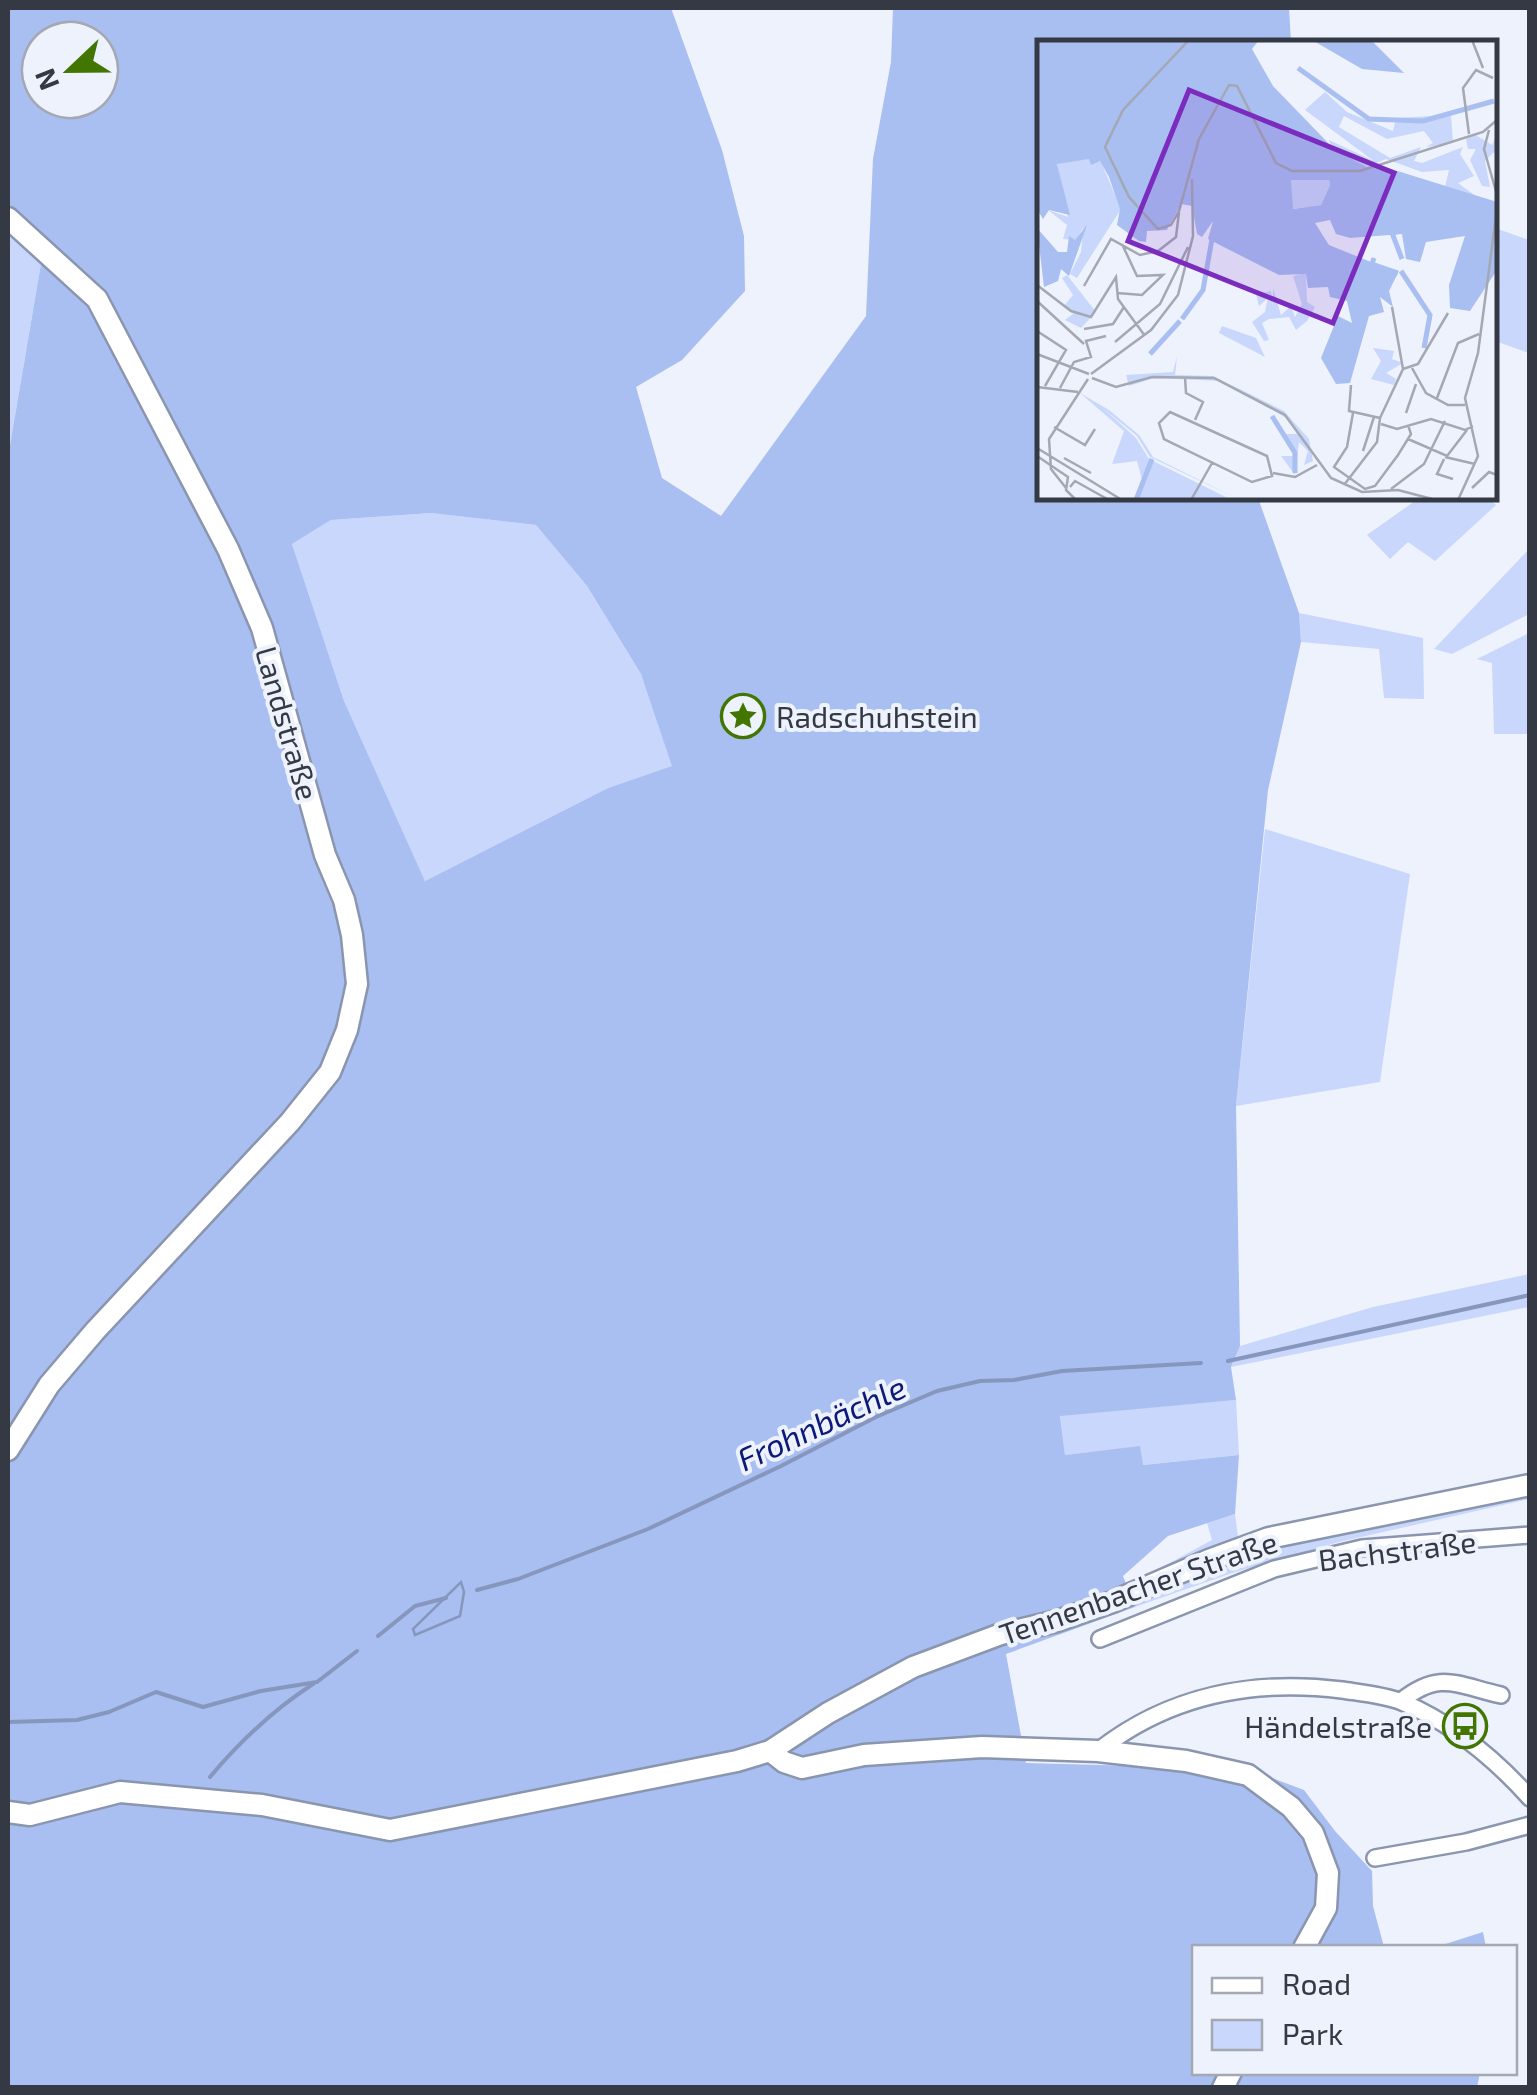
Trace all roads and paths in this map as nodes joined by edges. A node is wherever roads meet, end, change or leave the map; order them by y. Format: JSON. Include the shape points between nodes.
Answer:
{"nodes":[{"id":1,"x":8,"y":218,"type":"edge"},
{"id":2,"x":8,"y":1450,"type":"edge"},
{"id":3,"x":1530,"y":1485,"type":"edge"},
{"id":4,"x":1530,"y":1536,"type":"edge"},
{"id":5,"x":1100,"y":1640,"type":"dead end"},
{"id":6,"x":1502,"y":1695,"type":"dead end"},
{"id":7,"x":1401,"y":1702,"type":"junction"},
{"id":8,"x":770,"y":1751,"type":"junction"},
{"id":9,"x":1098,"y":1751,"type":"junction"},
{"id":10,"x":1530,"y":1798,"type":"edge"},
{"id":11,"x":8,"y":1812,"type":"edge"},
{"id":12,"x":1530,"y":1824,"type":"edge"},
{"id":13,"x":1375,"y":1858,"type":"dead end"},
{"id":14,"x":1306,"y":1945,"type":"edge"}],
"edges":[{"from":1,"to":2,"type":"street","name":"Landstraße","via":[[97,299],[228,549],[262,628],[325,855],[344,900],[356,984],[330,1072],[49,1385]]},
{"from":3,"to":8,"type":"street","name":"Tennenbacher Straße","via":[[1269,1538],[1112,1602],[913,1667]]},
{"from":4,"to":5,"type":"street","name":"Bachstraße","via":[[1362,1548],[1292,1565]]},
{"from":6,"to":7,"type":"street","via":[[1436,1681]]},
{"from":7,"to":9,"type":"street","via":[[1296,1685],[1254,1686],[1126,1728]]},
{"from":7,"to":10,"type":"street","via":[[1462,1735]]},
{"from":8,"to":9,"type":"street","via":[[802,1768],[864,1755],[982,1746]]},
{"from":8,"to":11,"type":"street","via":[[390,1830],[262,1805],[120,1792],[30,1815]]},
{"from":9,"to":14,"type":"street","via":[[1248,1775],[1291,1807],[1312,1833],[1328,1873],[1326,1908]]},
{"from":12,"to":13,"type":"street"}]}
